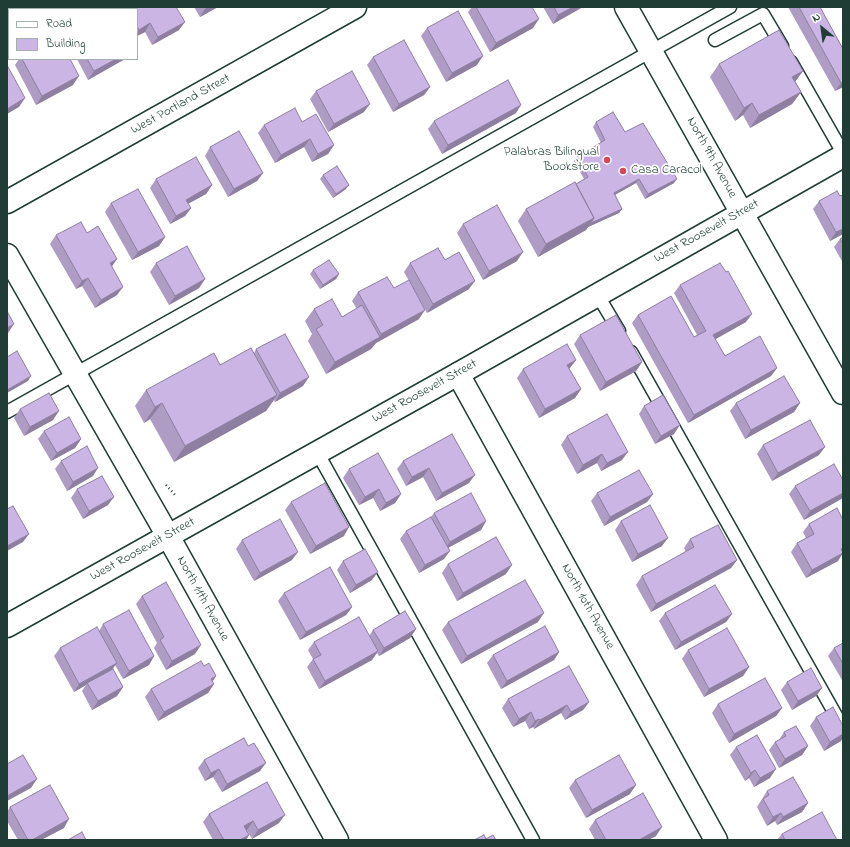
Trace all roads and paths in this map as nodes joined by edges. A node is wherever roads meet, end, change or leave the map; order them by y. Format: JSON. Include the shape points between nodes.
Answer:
{"nodes":[{"id":1,"x":355,"y":7,"type":"edge"},
{"id":2,"x":626,"y":7,"type":"edge"},
{"id":3,"x":730,"y":7,"type":"edge"},
{"id":4,"x":715,"y":40,"type":"dead end"},
{"id":5,"x":650,"y":51,"type":"junction"},
{"id":6,"x":843,"y":153,"type":"edge"},
{"id":7,"x":843,"y":156,"type":"edge"},
{"id":8,"x":7,"y":202,"type":"edge"},
{"id":9,"x":741,"y":213,"type":"junction"},
{"id":10,"x":7,"y":255,"type":"edge"},
{"id":11,"x":597,"y":294,"type":"junction"},
{"id":12,"x":76,"y":374,"type":"junction"},
{"id":13,"x":458,"y":374,"type":"junction"},
{"id":14,"x":843,"y":393,"type":"edge"},
{"id":15,"x":7,"y":412,"type":"edge"},
{"id":16,"x":317,"y":452,"type":"junction"},
{"id":17,"x":168,"y":536,"type":"junction"},
{"id":18,"x":7,"y":626,"type":"edge"},
{"id":19,"x":843,"y":728,"type":"edge"},
{"id":20,"x":337,"y":840,"type":"edge"},
{"id":21,"x":534,"y":840,"type":"edge"},
{"id":22,"x":716,"y":840,"type":"edge"}],
"edges":[{"from":1,"to":8,"type":"street","name":"West Portland Street"},
{"from":2,"to":5,"type":"street","name":"North 9th Avenue"},
{"from":3,"to":5,"type":"lane"},
{"from":4,"to":6,"type":"lane","via":[[763,14]]},
{"from":5,"to":9,"type":"street","name":"North 9th Avenue"},
{"from":5,"to":12,"type":"lane"},
{"from":7,"to":9,"type":"street","name":"West Roosevelt Street"},
{"from":9,"to":11,"type":"street","name":"West Roosevelt Street"},
{"from":9,"to":14,"type":"street","name":"North 9th Avenue"},
{"from":10,"to":12,"type":"street","name":"North 11th Avenue"},
{"from":11,"to":13,"type":"street","name":"West Roosevelt Street"},
{"from":11,"to":19,"type":"lane"},
{"from":12,"to":15,"type":"lane"},
{"from":12,"to":17,"type":"street","name":"North 11th Avenue"},
{"from":13,"to":16,"type":"street","name":"West Roosevelt Street"},
{"from":13,"to":22,"type":"street","name":"North 10th Avenue"},
{"from":16,"to":17,"type":"street","name":"West Roosevelt Street"},
{"from":16,"to":21,"type":"lane"},
{"from":17,"to":18,"type":"street","name":"West Roosevelt Street"},
{"from":17,"to":20,"type":"street","name":"North 11th Avenue"}]}
